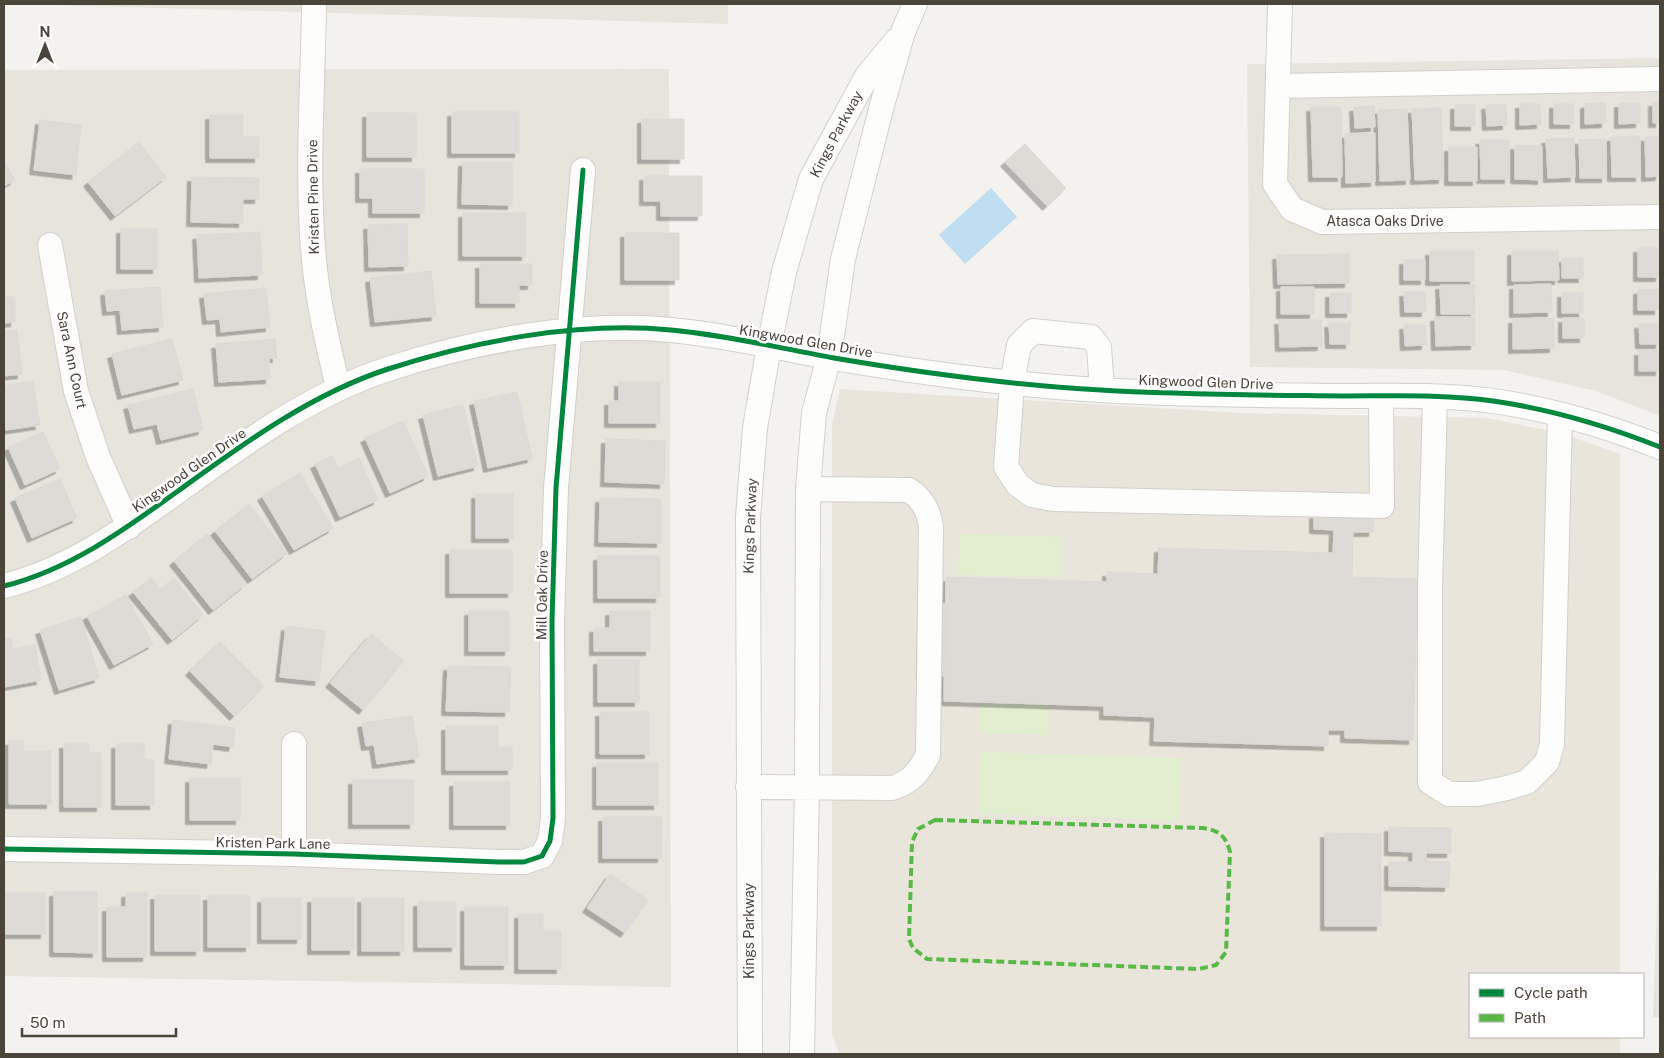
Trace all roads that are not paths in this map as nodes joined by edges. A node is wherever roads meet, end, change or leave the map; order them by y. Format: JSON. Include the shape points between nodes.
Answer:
{"nodes":[{"id":1,"x":314,"y":4,"type":"edge"},
{"id":2,"x":915,"y":4,"type":"edge"},
{"id":3,"x":1280,"y":4,"type":"edge"},
{"id":4,"x":903,"y":32,"type":"junction"},
{"id":5,"x":1660,"y":80,"type":"edge"},
{"id":6,"x":1278,"y":86,"type":"junction"},
{"id":7,"x":583,"y":170,"type":"dead end"},
{"id":8,"x":1660,"y":217,"type":"edge"},
{"id":9,"x":50,"y":245,"type":"dead end"},
{"id":10,"x":571,"y":332,"type":"junction"},
{"id":11,"x":769,"y":346,"type":"junction"},
{"id":12,"x":829,"y":357,"type":"junction"},
{"id":13,"x":1012,"y":383,"type":"junction"},
{"id":14,"x":338,"y":387,"type":"junction"},
{"id":15,"x":1102,"y":390,"type":"junction"},
{"id":16,"x":1381,"y":396,"type":"junction"},
{"id":17,"x":1435,"y":396,"type":"junction"},
{"id":18,"x":1560,"y":414,"type":"junction"},
{"id":19,"x":1660,"y":447,"type":"edge"},
{"id":20,"x":808,"y":489,"type":"junction"},
{"id":21,"x":129,"y":527,"type":"junction"},
{"id":22,"x":4,"y":586,"type":"edge"},
{"id":23,"x":294,"y":744,"type":"dead end"},
{"id":24,"x":748,"y":787,"type":"junction"},
{"id":25,"x":807,"y":787,"type":"junction"},
{"id":26,"x":4,"y":849,"type":"edge"},
{"id":27,"x":294,"y":854,"type":"junction"},
{"id":28,"x":542,"y":856,"type":"joint"},
{"id":29,"x":750,"y":1054,"type":"edge"},
{"id":30,"x":802,"y":1054,"type":"edge"}],
"edges":[{"from":1,"to":14,"type":"street","name":"Kristen Pine Drive","via":[[311,175],[314,259],[321,316]]},
{"from":2,"to":4,"type":"street","name":"Kings Parkway"},
{"from":3,"to":6,"type":"street","name":"Atasca Oaks Drive"},
{"from":4,"to":11,"type":"street","name":"Kings Parkway","via":[[867,76],[811,179],[784,272]]},
{"from":4,"to":12,"type":"street","name":"Kings Parkway","via":[[843,259]]},
{"from":5,"to":6,"type":"street"},
{"from":6,"to":8,"type":"street","name":"Atasca Oaks Drive","via":[[1275,184],[1292,209],[1322,222]]},
{"from":7,"to":10,"type":"street","name":"Mill Oak Drive"},
{"from":9,"to":21,"type":"street","name":"Sara Ann Court","via":[[76,391],[98,457]]},
{"from":10,"to":11,"type":"street","name":"Kingwood Glen Drive","via":[[621,328],[670,330]]},
{"from":10,"to":14,"type":"street","name":"Kingwood Glen Drive","via":[[499,341],[436,355]]},
{"from":10,"to":28,"type":"street","name":"Mill Oak Drive","via":[[556,488],[552,621],[554,818],[550,841]]},
{"from":11,"to":12,"type":"street","name":"Kingwood Glen Drive"},
{"from":11,"to":24,"type":"street","name":"Kings Parkway","via":[[756,428],[748,518]]},
{"from":12,"to":13,"type":"street","name":"Kingwood Glen Drive"},
{"from":12,"to":20,"type":"street","name":"Kings Parkway","via":[[814,413]]},
{"from":13,"to":15,"type":"street","name":"Kingwood Glen Drive"},
{"from":13,"to":15,"type":"street","via":[[1019,344],[1033,331],[1091,337],[1100,347]]},
{"from":13,"to":16,"type":"street","via":[[1006,467],[1018,485],[1032,495],[1053,499],[1382,506]]},
{"from":14,"to":21,"type":"street","name":"Kingwood Glen Drive","via":[[239,447]]},
{"from":15,"to":16,"type":"street","name":"Kingwood Glen Drive","via":[[1241,396]]},
{"from":16,"to":17,"type":"street","name":"Kingwood Glen Drive"},
{"from":17,"to":18,"type":"street","name":"Kingwood Glen Drive","via":[[1493,401]]},
{"from":17,"to":18,"type":"street","via":[[1430,588],[1430,782],[1449,794],[1477,794],[1528,782],[1547,762],[1552,744]]},
{"from":18,"to":19,"type":"street","name":"Kingwood Glen Drive"},
{"from":20,"to":25,"type":"street","name":"Kings Parkway"},
{"from":20,"to":25,"type":"street","via":[[909,490],[924,504],[932,527],[928,755],[914,777],[892,788]]},
{"from":21,"to":22,"type":"street","name":"Kingwood Glen Drive","via":[[65,564]]},
{"from":23,"to":27,"type":"street"},
{"from":24,"to":25,"type":"street"},
{"from":24,"to":29,"type":"street","name":"Kings Parkway"},
{"from":25,"to":30,"type":"street","name":"Kings Parkway"},
{"from":26,"to":27,"type":"street","name":"Kristen Park Lane"},
{"from":27,"to":28,"type":"street","name":"Kristen Park Lane","via":[[499,862],[524,862]]}]}
